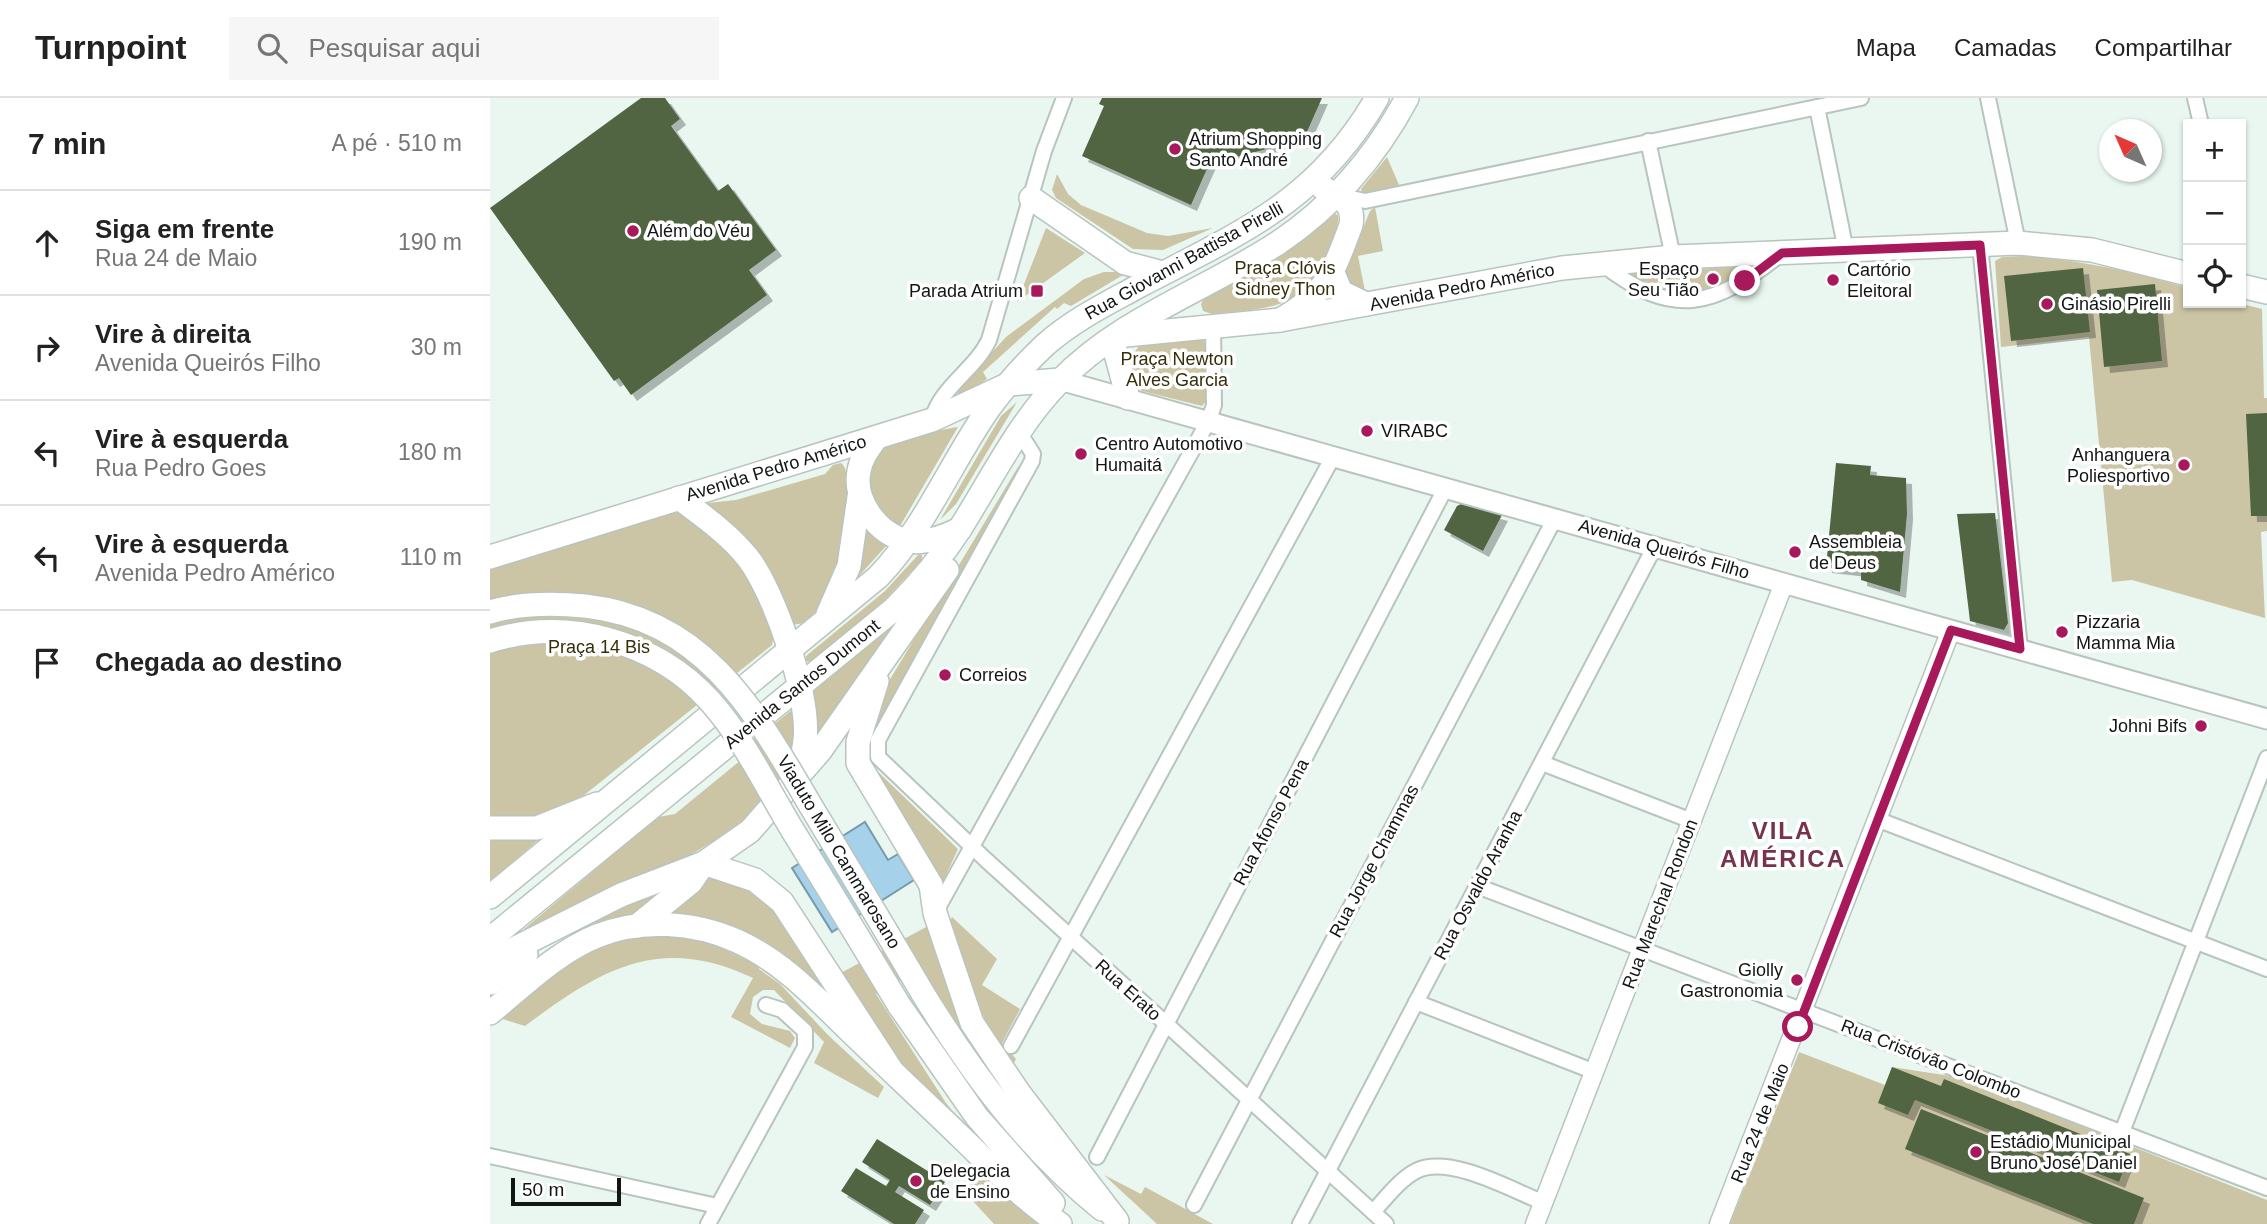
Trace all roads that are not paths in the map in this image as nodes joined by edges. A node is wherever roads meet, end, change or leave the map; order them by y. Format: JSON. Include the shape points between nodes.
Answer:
{"nodes":[{"id":1,"x":1064,"y":98,"type":"edge"},
{"id":2,"x":1377,"y":98,"type":"edge"},
{"id":3,"x":1407,"y":98,"type":"edge"},
{"id":4,"x":1861,"y":98,"type":"edge"},
{"id":5,"x":1988,"y":98,"type":"edge"},
{"id":6,"x":2195,"y":98,"type":"edge"},
{"id":7,"x":1817,"y":107,"type":"junction"},
{"id":8,"x":2200,"y":119,"type":"edge"},
{"id":9,"x":1648,"y":141,"type":"junction"},
{"id":10,"x":1312,"y":183,"type":"junction"},
{"id":11,"x":1336,"y":195,"type":"junction"},
{"id":12,"x":1031,"y":198,"type":"junction"},
{"id":13,"x":2018,"y":243,"type":"junction"},
{"id":14,"x":1980,"y":245,"type":"junction"},
{"id":15,"x":1846,"y":251,"type":"junction"},
{"id":16,"x":1782,"y":253,"type":"junction"},
{"id":17,"x":1673,"y":257,"type":"junction"},
{"id":18,"x":1601,"y":263,"type":"junction"},
{"id":19,"x":1163,"y":273,"type":"junction"},
{"id":20,"x":2183,"y":273,"type":"edge"},
{"id":21,"x":1333,"y":274,"type":"junction"},
{"id":22,"x":2246,"y":287,"type":"edge"},
{"id":23,"x":2267,"y":292,"type":"edge"},
{"id":24,"x":1366,"y":304,"type":"junction"},
{"id":25,"x":1280,"y":320,"type":"junction"},
{"id":26,"x":1213,"y":325,"type":"junction"},
{"id":27,"x":1114,"y":337,"type":"junction"},
{"id":28,"x":1060,"y":380,"type":"junction"},
{"id":29,"x":1009,"y":384,"type":"junction"},
{"id":30,"x":1128,"y":398,"type":"junction"},
{"id":31,"x":932,"y":420,"type":"junction"},
{"id":32,"x":1209,"y":420,"type":"junction"},
{"id":33,"x":1019,"y":432,"type":"junction"},
{"id":34,"x":876,"y":438,"type":"junction"},
{"id":35,"x":1334,"y":455,"type":"junction"},
{"id":36,"x":1446,"y":487,"type":"junction"},
{"id":37,"x":859,"y":497,"type":"junction"},
{"id":38,"x":679,"y":498,"type":"junction"},
{"id":39,"x":1555,"y":518,"type":"junction"},
{"id":40,"x":960,"y":529,"type":"junction"},
{"id":41,"x":908,"y":541,"type":"junction"},
{"id":42,"x":1656,"y":546,"type":"junction"},
{"id":43,"x":490,"y":557,"type":"edge"},
{"id":44,"x":1784,"y":583,"type":"junction"},
{"id":45,"x":490,"y":612,"type":"edge"},
{"id":46,"x":822,"y":624,"type":"junction"},
{"id":47,"x":1951,"y":630,"type":"junction"},
{"id":48,"x":490,"y":641,"type":"edge"},
{"id":49,"x":2020,"y":649,"type":"junction"},
{"id":50,"x":788,"y":652,"type":"junction"},
{"id":51,"x":884,"y":662,"type":"junction"},
{"id":52,"x":799,"y":687,"type":"junction"},
{"id":53,"x":2267,"y":719,"type":"edge"},
{"id":54,"x":2267,"y":758,"type":"edge"},
{"id":55,"x":1542,"y":762,"type":"junction"},
{"id":56,"x":796,"y":778,"type":"junction"},
{"id":57,"x":605,"y":801,"type":"junction"},
{"id":58,"x":1879,"y":820,"type":"junction"},
{"id":59,"x":1692,"y":821,"type":"junction"},
{"id":60,"x":490,"y":828,"type":"edge"},
{"id":61,"x":973,"y":848,"type":"junction"},
{"id":62,"x":704,"y":863,"type":"junction"},
{"id":63,"x":1477,"y":886,"type":"junction"},
{"id":64,"x":490,"y":897,"type":"edge"},
{"id":65,"x":935,"y":914,"type":"junction"},
{"id":66,"x":637,"y":926,"type":"junction"},
{"id":67,"x":552,"y":932,"type":"junction"},
{"id":68,"x":1071,"y":937,"type":"junction"},
{"id":69,"x":490,"y":939,"type":"edge"},
{"id":70,"x":2196,"y":942,"type":"junction"},
{"id":71,"x":1643,"y":948,"type":"junction"},
{"id":72,"x":490,"y":961,"type":"edge"},
{"id":73,"x":2267,"y":970,"type":"edge"},
{"id":74,"x":490,"y":983,"type":"edge"},
{"id":75,"x":1416,"y":1002,"type":"junction"},
{"id":76,"x":766,"y":1005,"type":"dead end"},
{"id":77,"x":1804,"y":1010,"type":"junction"},
{"id":78,"x":490,"y":1013,"type":"edge"},
{"id":79,"x":1166,"y":1024,"type":"junction"},
{"id":80,"x":1011,"y":1046,"type":"dead end"},
{"id":81,"x":892,"y":1071,"type":"junction"},
{"id":82,"x":1595,"y":1072,"type":"junction"},
{"id":83,"x":1248,"y":1099,"type":"junction"},
{"id":84,"x":2122,"y":1132,"type":"junction"},
{"id":85,"x":490,"y":1156,"type":"edge"},
{"id":86,"x":1097,"y":1157,"type":"dead end"},
{"id":87,"x":1327,"y":1171,"type":"junction"},
{"id":88,"x":2267,"y":1188,"type":"edge"},
{"id":89,"x":1544,"y":1203,"type":"junction"},
{"id":90,"x":1194,"y":1205,"type":"dead end"},
{"id":91,"x":718,"y":1206,"type":"junction"},
{"id":92,"x":1373,"y":1212,"type":"junction"},
{"id":93,"x":1119,"y":1222,"type":"edge"},
{"id":94,"x":708,"y":1224,"type":"edge"},
{"id":95,"x":1060,"y":1224,"type":"edge"},
{"id":96,"x":1072,"y":1224,"type":"edge"},
{"id":97,"x":1300,"y":1224,"type":"edge"},
{"id":98,"x":1386,"y":1224,"type":"edge"},
{"id":99,"x":1535,"y":1224,"type":"edge"},
{"id":100,"x":1719,"y":1224,"type":"edge"}],
"edges":[{"from":1,"to":12,"type":"street"},
{"from":2,"to":10,"type":"main road","name":"Rua Giovanni Battista Pirelli","via":[[1344,148]]},
{"from":3,"to":11,"type":"main road","name":"Rua Giovanni Battista Pirelli","via":[[1382,140]]},
{"from":4,"to":7,"type":"street"},
{"from":5,"to":13,"type":"street"},
{"from":6,"to":8,"type":"street"},
{"from":7,"to":9,"type":"street"},
{"from":7,"to":15,"type":"street"},
{"from":9,"to":11,"type":"street","via":[[1364,201]]},
{"from":9,"to":17,"type":"street"},
{"from":10,"to":11,"type":"main road"},
{"from":10,"to":19,"type":"main road","name":"Rua Giovanni Battista Pirelli","via":[[1258,223]]},
{"from":11,"to":21,"type":"main road","via":[[1348,203],[1353,217]]},
{"from":11,"to":27,"type":"main road","name":"Rua Giovanni Battista Pirelli","via":[[1275,244]]},
{"from":12,"to":19,"type":"main road","via":[[1125,263]]},
{"from":12,"to":31,"type":"street","via":[[985,348],[940,400]]},
{"from":13,"to":14,"type":"main road","name":"Avenida Pedro Américo"},
{"from":13,"to":20,"type":"main road","name":"Avenida Pedro Américo","via":[[2092,250]]},
{"from":14,"to":15,"type":"main road","name":"Avenida Pedro Américo"},
{"from":14,"to":49,"type":"street"},
{"from":15,"to":16,"type":"main road","name":"Avenida Pedro Américo"},
{"from":16,"to":17,"type":"main road","name":"Avenida Pedro Américo"},
{"from":16,"to":18,"type":"street","via":[[1724,292],[1687,301],[1647,294]]},
{"from":17,"to":18,"type":"main road","name":"Avenida Pedro Américo"},
{"from":18,"to":24,"type":"main road","name":"Avenida Pedro Américo"},
{"from":19,"to":29,"type":"main road","name":"Rua Giovanni Battista Pirelli","via":[[1067,327]]},
{"from":21,"to":24,"type":"main road","via":[[1341,292]]},
{"from":21,"to":25,"type":"main road","via":[[1305,304]]},
{"from":22,"to":23,"type":"main road"},
{"from":24,"to":25,"type":"main road","name":"Avenida Pedro Américo"},
{"from":25,"to":26,"type":"main road","name":"Avenida Pedro Américo"},
{"from":26,"to":27,"type":"main road","name":"Avenida Pedro Américo"},
{"from":26,"to":32,"type":"street","via":[[1214,405]]},
{"from":27,"to":28,"type":"main road","name":"Rua Giovanni Battista Pirelli"},
{"from":27,"to":30,"type":"main road"},
{"from":28,"to":29,"type":"main road","name":"Avenida Pedro Américo"},
{"from":28,"to":30,"type":"main road","name":"Avenida Queirós Filho"},
{"from":28,"to":33,"type":"main road","name":"Avenida Santos Dumont"},
{"from":29,"to":31,"type":"main road","name":"Avenida Pedro Américo"},
{"from":29,"to":41,"type":"main road","name":"Avenida Santos Dumont"},
{"from":30,"to":32,"type":"main road","name":"Avenida Queirós Filho"},
{"from":31,"to":34,"type":"main road","name":"Avenida Pedro Américo"},
{"from":32,"to":35,"type":"main road","name":"Avenida Queirós Filho"},
{"from":32,"to":61,"type":"street"},
{"from":33,"to":40,"type":"main road","name":"Avenida Santos Dumont"},
{"from":33,"to":61,"type":"street","name":"Rua Erato","via":[[1033,454],[1032,461],[876,751],[881,762]]},
{"from":34,"to":37,"type":"main road","via":[[859,470]]},
{"from":34,"to":38,"type":"main road","name":"Avenida Pedro Américo"},
{"from":35,"to":36,"type":"main road","name":"Avenida Queirós Filho"},
{"from":35,"to":68,"type":"street"},
{"from":36,"to":39,"type":"main road","name":"Avenida Queirós Filho"},
{"from":36,"to":79,"type":"street","name":"Rua Afonso Pena"},
{"from":37,"to":41,"type":"main road","via":[[882,526]]},
{"from":37,"to":46,"type":"main road","via":[[846,576]]},
{"from":38,"to":43,"type":"main road","name":"Avenida Pedro Américo"},
{"from":38,"to":50,"type":"main road","via":[[728,537],[757,571],[772,597]]},
{"from":39,"to":42,"type":"main road","name":"Avenida Queirós Filho"},
{"from":39,"to":83,"type":"street","name":"Rua Jorge Chammas"},
{"from":40,"to":41,"type":"main road","via":[[934,539]]},
{"from":40,"to":51,"type":"main road","via":[[947,570]]},
{"from":40,"to":52,"type":"main road","name":"Avenida Santos Dumont","via":[[930,571],[894,609]]},
{"from":41,"to":46,"type":"main road","name":"Avenida Santos Dumont","via":[[878,577]]},
{"from":42,"to":44,"type":"main road","name":"Avenida Queirós Filho"},
{"from":42,"to":55,"type":"street","name":"Rua Osvaldo Aranha"},
{"from":44,"to":47,"type":"main road","name":"Avenida Queirós Filho"},
{"from":44,"to":59,"type":"street","name":"Rua Marechal Rondon"},
{"from":45,"to":93,"type":"main road","name":"Viaduto Milo Cammarosano","bridge":true,"via":[[542,605],[619,612],[672,634],[717,668],[768,734],[966,1062],[1023,1136],[1062,1177]]},
{"from":46,"to":50,"type":"main road","name":"Avenida Santos Dumont"},
{"from":47,"to":49,"type":"main road","name":"Avenida Queirós Filho"},
{"from":47,"to":58,"type":"street","name":"Rua 24 de Maio"},
{"from":48,"to":96,"type":"main road","name":"Viaduto Milo Cammarosano","bridge":true,"via":[[539,632],[594,636],[649,655],[697,688],[745,751],[899,1005],[977,1118]]},
{"from":49,"to":53,"type":"main road","name":"Avenida Queirós Filho"},
{"from":50,"to":52,"type":"main road"},
{"from":50,"to":57,"type":"main road","name":"Avenida Santos Dumont"},
{"from":51,"to":56,"type":"main road"},
{"from":51,"to":65,"type":"main road","via":[[862,725],[858,763],[924,870]]},
{"from":52,"to":56,"type":"main road","via":[[805,741]]},
{"from":52,"to":69,"type":"main road","name":"Avenida Santos Dumont"},
{"from":54,"to":70,"type":"street"},
{"from":55,"to":59,"type":"street"},
{"from":55,"to":63,"type":"street","name":"Rua Osvaldo Aranha"},
{"from":56,"to":62,"type":"main road","via":[[750,831]]},
{"from":57,"to":60,"type":"main road","via":[[537,828]]},
{"from":57,"to":64,"type":"main road","name":"Avenida Santos Dumont"},
{"from":58,"to":70,"type":"street"},
{"from":58,"to":77,"type":"street","name":"Rua 24 de Maio"},
{"from":59,"to":71,"type":"street","name":"Rua Marechal Rondon"},
{"from":61,"to":65,"type":"street"},
{"from":61,"to":68,"type":"street","name":"Rua Erato"},
{"from":62,"to":66,"type":"main road","via":[[691,882]]},
{"from":62,"to":67,"type":"main road","via":[[621,895]]},
{"from":62,"to":81,"type":"main road","via":[[755,880],[782,902]]},
{"from":63,"to":71,"type":"street","name":"Rua Cristóvão Colombo"},
{"from":63,"to":75,"type":"street","name":"Rua Osvaldo Aranha"},
{"from":65,"to":93,"type":"main road","via":[[972,1023],[1019,1093]]},
{"from":66,"to":78,"type":"main road","via":[[597,936],[569,951]]},
{"from":66,"to":81,"type":"main road","via":[[696,928],[757,951],[798,980]]},
{"from":67,"to":72,"type":"main road"},
{"from":67,"to":74,"type":"main road"},
{"from":68,"to":79,"type":"street","name":"Rua Erato"},
{"from":68,"to":80,"type":"street"},
{"from":70,"to":73,"type":"street"},
{"from":70,"to":84,"type":"street"},
{"from":71,"to":77,"type":"street","name":"Rua Cristóvão Colombo"},
{"from":71,"to":82,"type":"street","name":"Rua Marechal Rondon"},
{"from":75,"to":82,"type":"street"},
{"from":75,"to":87,"type":"street","name":"Rua Osvaldo Aranha"},
{"from":76,"to":91,"type":"street","via":[[782,1010],[804,1031],[805,1047]]},
{"from":77,"to":84,"type":"street","name":"Rua Cristóvão Colombo"},
{"from":77,"to":100,"type":"street","name":"Rua 24 de Maio"},
{"from":79,"to":83,"type":"street","name":"Rua Erato"},
{"from":79,"to":86,"type":"street","name":"Rua Afonso Pena"},
{"from":81,"to":95,"type":"main road"},
{"from":82,"to":89,"type":"street","name":"Rua Marechal Rondon"},
{"from":83,"to":87,"type":"street","name":"Rua Erato"},
{"from":83,"to":90,"type":"street","name":"Rua Jorge Chammas"},
{"from":84,"to":88,"type":"street","name":"Rua Cristóvão Colombo"},
{"from":85,"to":91,"type":"street"},
{"from":87,"to":92,"type":"street","name":"Rua Erato"},
{"from":87,"to":97,"type":"street","name":"Rua Osvaldo Aranha"},
{"from":89,"to":92,"type":"street","via":[[1440,1166],[1408,1176]]},
{"from":89,"to":99,"type":"street","name":"Rua Marechal Rondon"},
{"from":91,"to":94,"type":"street"},
{"from":92,"to":98,"type":"street","name":"Rua Erato"}]}
